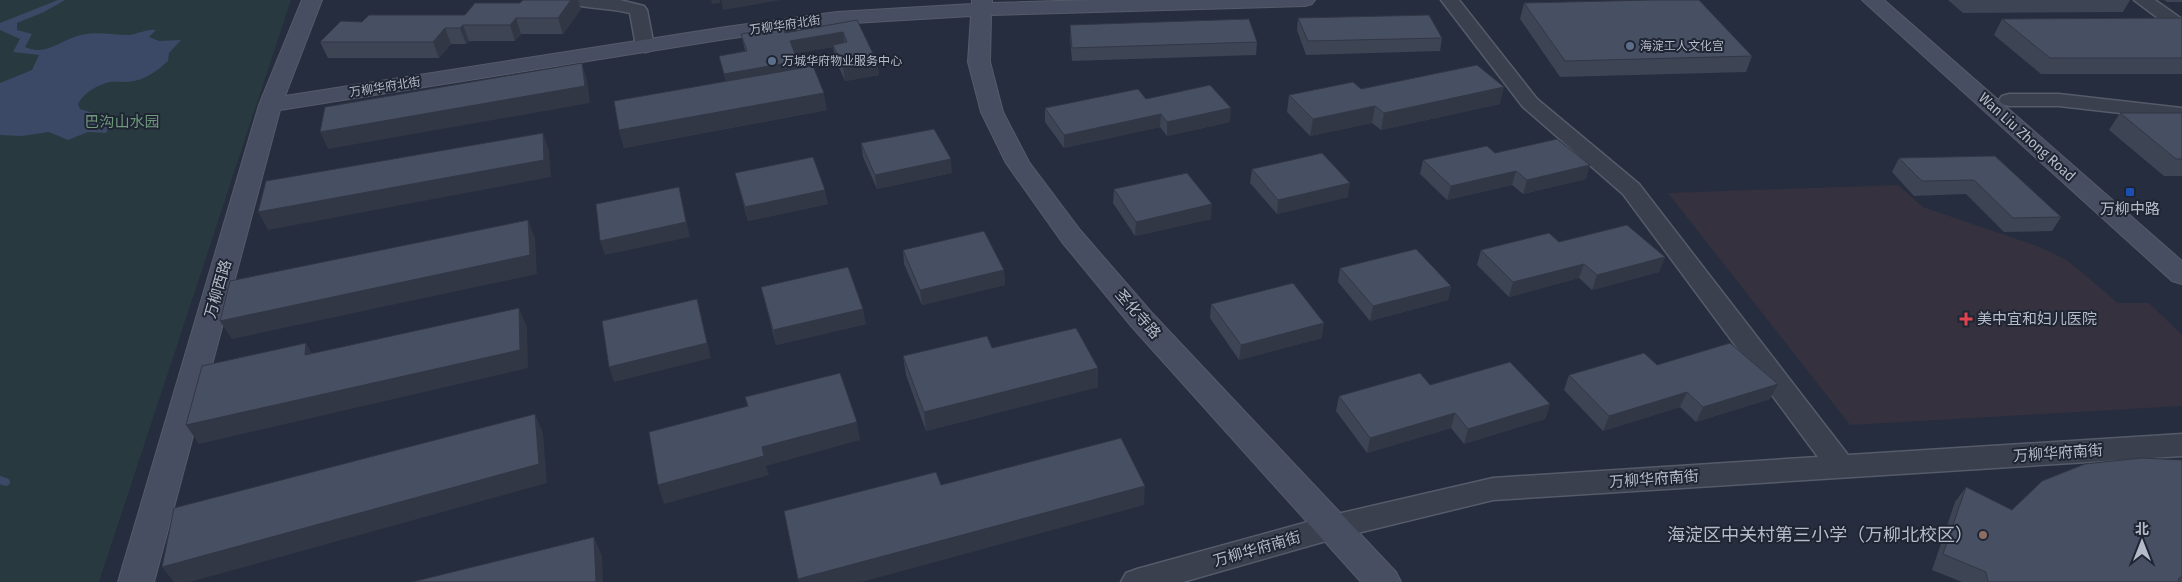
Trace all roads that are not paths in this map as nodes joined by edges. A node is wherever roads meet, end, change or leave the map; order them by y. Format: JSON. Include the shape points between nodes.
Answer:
{"nodes":[{"id":1,"x":312,"y":0,"type":"edge"},
{"id":2,"x":578,"y":0,"type":"edge"},
{"id":3,"x":1305,"y":0,"type":"edge"},
{"id":4,"x":1450,"y":0,"type":"edge"},
{"id":5,"x":1872,"y":0,"type":"edge"},
{"id":6,"x":1895,"y":0,"type":"edge"},
{"id":7,"x":2143,"y":0,"type":"edge"},
{"id":8,"x":982,"y":5,"type":"edge"},
{"id":9,"x":2182,"y":27,"type":"edge"},
{"id":10,"x":645,"y":46,"type":"junction"},
{"id":11,"x":2009,"y":100,"type":"junction"},
{"id":12,"x":270,"y":105,"type":"junction"},
{"id":13,"x":2182,"y":114,"type":"edge"},
{"id":14,"x":2182,"y":252,"type":"edge"},
{"id":15,"x":2182,"y":275,"type":"edge"},
{"id":16,"x":2182,"y":444,"type":"edge"},
{"id":17,"x":1841,"y":466,"type":"junction"},
{"id":18,"x":1334,"y":527,"type":"junction"},
{"id":19,"x":136,"y":582,"type":"edge"},
{"id":20,"x":1137,"y":582,"type":"edge"},
{"id":21,"x":1383,"y":582,"type":"edge"}],
"edges":[{"from":1,"to":12,"type":"street","name":"万柳西路"},
{"from":2,"to":10,"type":"street","via":[[638,10]]},
{"from":3,"to":8,"type":"street","name":"万柳华府北街"},
{"from":4,"to":17,"type":"street","via":[[1530,103],[1631,189]]},
{"from":5,"to":15,"type":"street","name":"Wan Liu Zhong Road"},
{"from":6,"to":11,"type":"street","name":"Wan Liu Zhong Road"},
{"from":7,"to":9,"type":"street"},
{"from":8,"to":10,"type":"street","name":"万柳华府北街","via":[[836,18]]},
{"from":8,"to":18,"type":"street","name":"圣化寺路","via":[[979,62],[992,112],[1018,163],[1071,236],[1142,320]]},
{"from":10,"to":12,"type":"street","name":"万柳华府北街"},
{"from":11,"to":13,"type":"street","via":[[2059,100]]},
{"from":11,"to":14,"type":"street","name":"Wan Liu Zhong Road"},
{"from":12,"to":19,"type":"street","name":"万柳西路"},
{"from":16,"to":17,"type":"street","name":"万柳华府南街"},
{"from":17,"to":18,"type":"street","name":"万柳华府南街","via":[[1493,489]]},
{"from":18,"to":20,"type":"street","name":"万柳华府南街"},
{"from":18,"to":21,"type":"street","name":"圣化寺路"}]}
